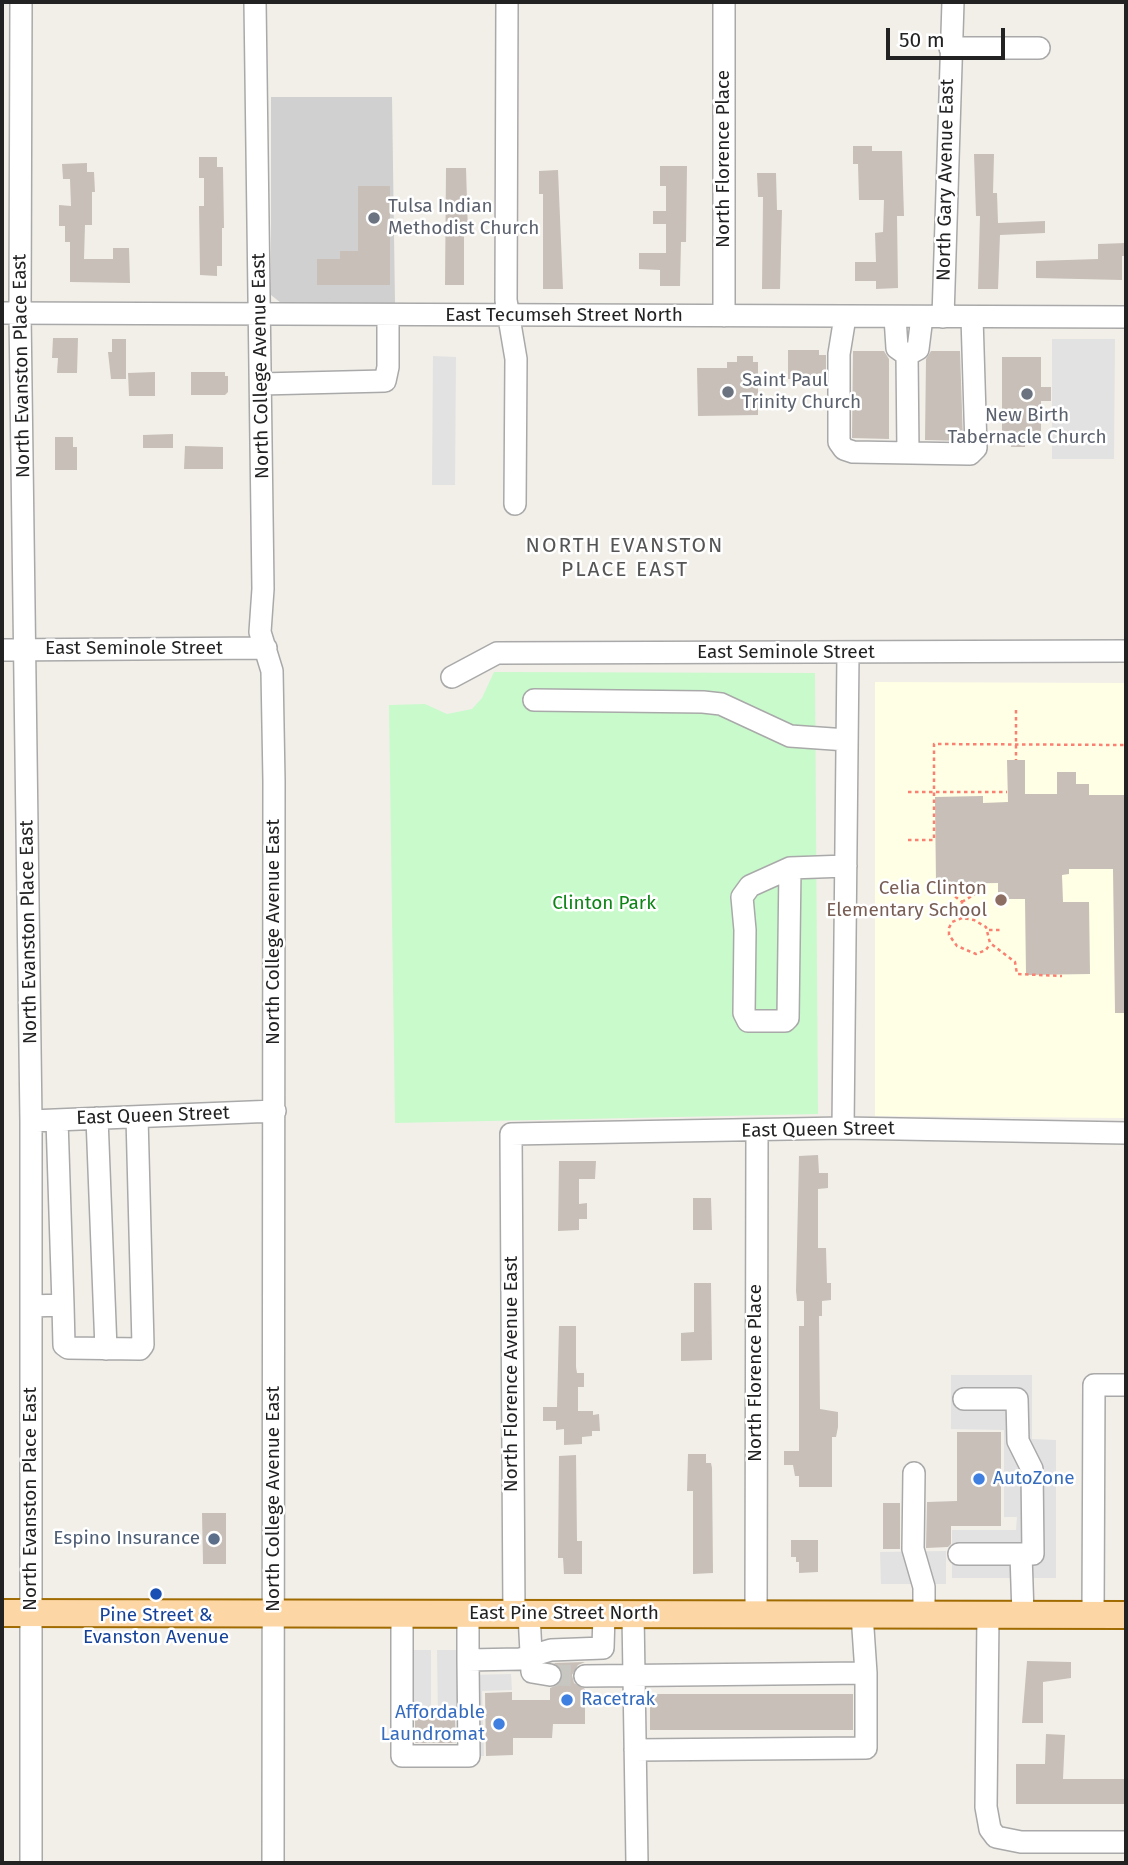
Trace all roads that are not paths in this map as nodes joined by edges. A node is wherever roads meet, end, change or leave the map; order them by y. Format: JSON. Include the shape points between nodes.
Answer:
{"nodes":[{"id":1,"x":21,"y":2,"type":"edge"},
{"id":2,"x":255,"y":2,"type":"edge"},
{"id":3,"x":507,"y":2,"type":"edge"},
{"id":4,"x":724,"y":2,"type":"edge"},
{"id":5,"x":953,"y":2,"type":"edge"},
{"id":6,"x":950,"y":47,"type":"junction"},
{"id":7,"x":1039,"y":47,"type":"dead end"},
{"id":8,"x":11,"y":313,"type":"edge"},
{"id":9,"x":260,"y":313,"type":"junction"},
{"id":10,"x":388,"y":316,"type":"junction"},
{"id":11,"x":509,"y":316,"type":"junction"},
{"id":12,"x":724,"y":316,"type":"junction"},
{"id":13,"x":845,"y":317,"type":"junction"},
{"id":14,"x":895,"y":317,"type":"junction"},
{"id":15,"x":932,"y":317,"type":"junction"},
{"id":16,"x":972,"y":317,"type":"junction"},
{"id":17,"x":1126,"y":317,"type":"edge"},
{"id":18,"x":907,"y":355,"type":"junction"},
{"id":19,"x":261,"y":384,"type":"junction"},
{"id":20,"x":908,"y":452,"type":"junction"},
{"id":21,"x":515,"y":504,"type":"dead end"},
{"id":22,"x":266,"y":648,"type":"junction"},
{"id":23,"x":2,"y":650,"type":"edge"},
{"id":24,"x":26,"y":650,"type":"junction"},
{"id":25,"x":1126,"y":651,"type":"edge"},
{"id":26,"x":848,"y":654,"type":"junction"},
{"id":27,"x":452,"y":677,"type":"dead end"},
{"id":28,"x":534,"y":700,"type":"dead end"},
{"id":29,"x":847,"y":740,"type":"junction"},
{"id":30,"x":846,"y":866,"type":"junction"},
{"id":31,"x":790,"y":868,"type":"junction"},
{"id":32,"x":275,"y":1111,"type":"junction"},
{"id":33,"x":137,"y":1117,"type":"junction"},
{"id":34,"x":97,"y":1118,"type":"junction"},
{"id":35,"x":57,"y":1120,"type":"junction"},
{"id":36,"x":31,"y":1121,"type":"junction"},
{"id":37,"x":843,"y":1128,"type":"junction"},
{"id":38,"x":757,"y":1132,"type":"junction"},
{"id":39,"x":1126,"y":1133,"type":"edge"},
{"id":40,"x":510,"y":1134,"type":"joint"},
{"id":41,"x":31,"y":1306,"type":"junction"},
{"id":42,"x":63,"y":1306,"type":"junction"},
{"id":43,"x":106,"y":1349,"type":"junction"},
{"id":44,"x":1126,"y":1385,"type":"edge"},
{"id":45,"x":964,"y":1399,"type":"dead end"},
{"id":46,"x":914,"y":1473,"type":"dead end"},
{"id":47,"x":959,"y":1554,"type":"dead end"},
{"id":48,"x":1021,"y":1554,"type":"junction"},
{"id":49,"x":2,"y":1613,"type":"edge"},
{"id":50,"x":32,"y":1613,"type":"junction"},
{"id":51,"x":273,"y":1614,"type":"junction"},
{"id":52,"x":402,"y":1614,"type":"junction"},
{"id":53,"x":468,"y":1614,"type":"junction"},
{"id":54,"x":522,"y":1614,"type":"junction"},
{"id":55,"x":604,"y":1614,"type":"junction"},
{"id":56,"x":634,"y":1614,"type":"junction"},
{"id":57,"x":756,"y":1614,"type":"junction"},
{"id":58,"x":862,"y":1614,"type":"junction"},
{"id":59,"x":924,"y":1614,"type":"junction"},
{"id":60,"x":988,"y":1615,"type":"junction"},
{"id":61,"x":1023,"y":1615,"type":"junction"},
{"id":62,"x":1093,"y":1615,"type":"junction"},
{"id":63,"x":1126,"y":1615,"type":"edge"},
{"id":64,"x":603,"y":1648,"type":"junction"},
{"id":65,"x":529,"y":1657,"type":"junction"},
{"id":66,"x":468,"y":1660,"type":"junction"},
{"id":67,"x":866,"y":1673,"type":"junction"},
{"id":68,"x":550,"y":1675,"type":"tunnel mouth"},
{"id":69,"x":634,"y":1677,"type":"junction"},
{"id":70,"x":635,"y":1749,"type":"junction"},
{"id":71,"x":1126,"y":1842,"type":"edge"},
{"id":72,"x":32,"y":1863,"type":"edge"},
{"id":73,"x":273,"y":1863,"type":"edge"},
{"id":74,"x":636,"y":1863,"type":"edge"}],
"edges":[{"from":1,"to":8,"type":"street","name":"North Evanston Place East"},
{"from":2,"to":9,"type":"street","name":"North College Avenue East"},
{"from":3,"to":11,"type":"street"},
{"from":4,"to":12,"type":"street","name":"North Florence Place"},
{"from":5,"to":6,"type":"street","name":"North Gary Avenue East"},
{"from":6,"to":7,"type":"street"},
{"from":6,"to":15,"type":"street","name":"North Gary Avenue East"},
{"from":8,"to":9,"type":"street","name":"East Tecumseh Street North"},
{"from":8,"to":24,"type":"street","name":"North Evanston Place East"},
{"from":9,"to":10,"type":"street","name":"East Tecumseh Street North"},
{"from":9,"to":19,"type":"street","name":"North College Avenue East"},
{"from":10,"to":11,"type":"street","name":"East Tecumseh Street North"},
{"from":10,"to":19,"type":"street","via":[[385,381]]},
{"from":11,"to":12,"type":"street","name":"East Tecumseh Street North"},
{"from":11,"to":21,"type":"street","via":[[516,359]]},
{"from":12,"to":13,"type":"street","name":"East Tecumseh Street North"},
{"from":13,"to":14,"type":"street","name":"East Tecumseh Street North"},
{"from":13,"to":20,"type":"street","via":[[839,354],[839,442],[853,452]]},
{"from":14,"to":15,"type":"street","name":"East Tecumseh Street North"},
{"from":14,"to":18,"type":"street","via":[[897,348]]},
{"from":15,"to":16,"type":"street","name":"East Tecumseh Street North"},
{"from":15,"to":18,"type":"street","name":"North Gary Avenue East","via":[[918,348]]},
{"from":16,"to":17,"type":"street","name":"East Tecumseh Street North"},
{"from":16,"to":20,"type":"street","via":[[975,448],[970,454]]},
{"from":18,"to":20,"type":"street"},
{"from":19,"to":22,"type":"street","name":"North College Avenue East","via":[[260,632]]},
{"from":22,"to":24,"type":"street","name":"East Seminole Street"},
{"from":22,"to":32,"type":"street","name":"North College Avenue East","via":[[272,671]]},
{"from":23,"to":24,"type":"street","name":"East Seminole Street"},
{"from":24,"to":36,"type":"street","name":"North Evanston Place East"},
{"from":25,"to":26,"type":"street","name":"East Seminole Street"},
{"from":26,"to":27,"type":"street","name":"East Seminole Street","via":[[497,653]]},
{"from":26,"to":29,"type":"street"},
{"from":28,"to":29,"type":"street","via":[[721,704],[790,736]]},
{"from":29,"to":30,"type":"street"},
{"from":30,"to":31,"type":"street"},
{"from":30,"to":37,"type":"street"},
{"from":31,"to":31,"type":"street","via":[[750,886],[742,897],[744,1013],[748,1021],[788,1018]]},
{"from":32,"to":33,"type":"street","name":"East Queen Street"},
{"from":32,"to":51,"type":"street","name":"North College Avenue East"},
{"from":33,"to":34,"type":"street","name":"East Queen Street"},
{"from":33,"to":43,"type":"street","via":[[143,1345],[139,1349]]},
{"from":34,"to":35,"type":"street","name":"East Queen Street"},
{"from":34,"to":43,"type":"street"},
{"from":35,"to":36,"type":"street","name":"East Queen Street"},
{"from":35,"to":42,"type":"street"},
{"from":36,"to":41,"type":"street","name":"North Evanston Place East"},
{"from":37,"to":38,"type":"street","name":"East Queen Street"},
{"from":37,"to":39,"type":"street","name":"East Queen Street"},
{"from":38,"to":40,"type":"street","name":"East Queen Street"},
{"from":38,"to":57,"type":"street","name":"North Florence Place"},
{"from":40,"to":54,"type":"street","name":"North Florence Avenue East"},
{"from":41,"to":42,"type":"street"},
{"from":41,"to":50,"type":"street","name":"North Evanston Place East"},
{"from":42,"to":43,"type":"street","via":[[64,1345]]},
{"from":44,"to":62,"type":"street","via":[[1094,1385]]},
{"from":45,"to":48,"type":"street","via":[[1017,1399],[1018,1441],[1032,1469],[1033,1554]]},
{"from":46,"to":59,"type":"street","via":[[913,1549],[924,1587]]},
{"from":47,"to":48,"type":"street"},
{"from":48,"to":61,"type":"street"},
{"from":49,"to":50,"type":"main road","name":"East Pine Street North"},
{"from":50,"to":51,"type":"main road","name":"East Pine Street North"},
{"from":50,"to":72,"type":"street","name":"North Evanston Place East"},
{"from":51,"to":52,"type":"main road","name":"East Pine Street North"},
{"from":51,"to":73,"type":"street","name":"North College Avenue East"},
{"from":52,"to":53,"type":"main road","name":"East Pine Street North"},
{"from":52,"to":66,"type":"street","via":[[402,1756],[469,1756]]},
{"from":53,"to":54,"type":"main road","name":"East Pine Street North"},
{"from":53,"to":66,"type":"street"},
{"from":54,"to":55,"type":"main road","name":"East Pine Street North"},
{"from":54,"to":65,"type":"street","name":"North Florence Avenue East"},
{"from":55,"to":56,"type":"main road","name":"East Pine Street North"},
{"from":55,"to":64,"type":"street"},
{"from":56,"to":57,"type":"main road","name":"East Pine Street North"},
{"from":56,"to":69,"type":"street"},
{"from":57,"to":58,"type":"main road","name":"East Pine Street North"},
{"from":58,"to":59,"type":"main road","name":"East Pine Street North"},
{"from":58,"to":67,"type":"street"},
{"from":59,"to":60,"type":"main road","name":"East Pine Street North"},
{"from":60,"to":61,"type":"main road","name":"East Pine Street North"},
{"from":60,"to":71,"type":"street","via":[[986,1807],[990,1829],[996,1837],[1021,1842]]},
{"from":61,"to":62,"type":"main road","name":"East Pine Street North"},
{"from":62,"to":63,"type":"main road","name":"East Pine Street North"},
{"from":64,"to":65,"type":"street","via":[[551,1650]]},
{"from":64,"to":69,"type":"street","via":[[594,1676]]},
{"from":65,"to":66,"type":"street"},
{"from":65,"to":68,"type":"street","via":[[532,1672]]},
{"from":67,"to":69,"type":"street"},
{"from":67,"to":70,"type":"street","via":[[866,1748]]},
{"from":69,"to":70,"type":"street"},
{"from":70,"to":74,"type":"street"}]}
